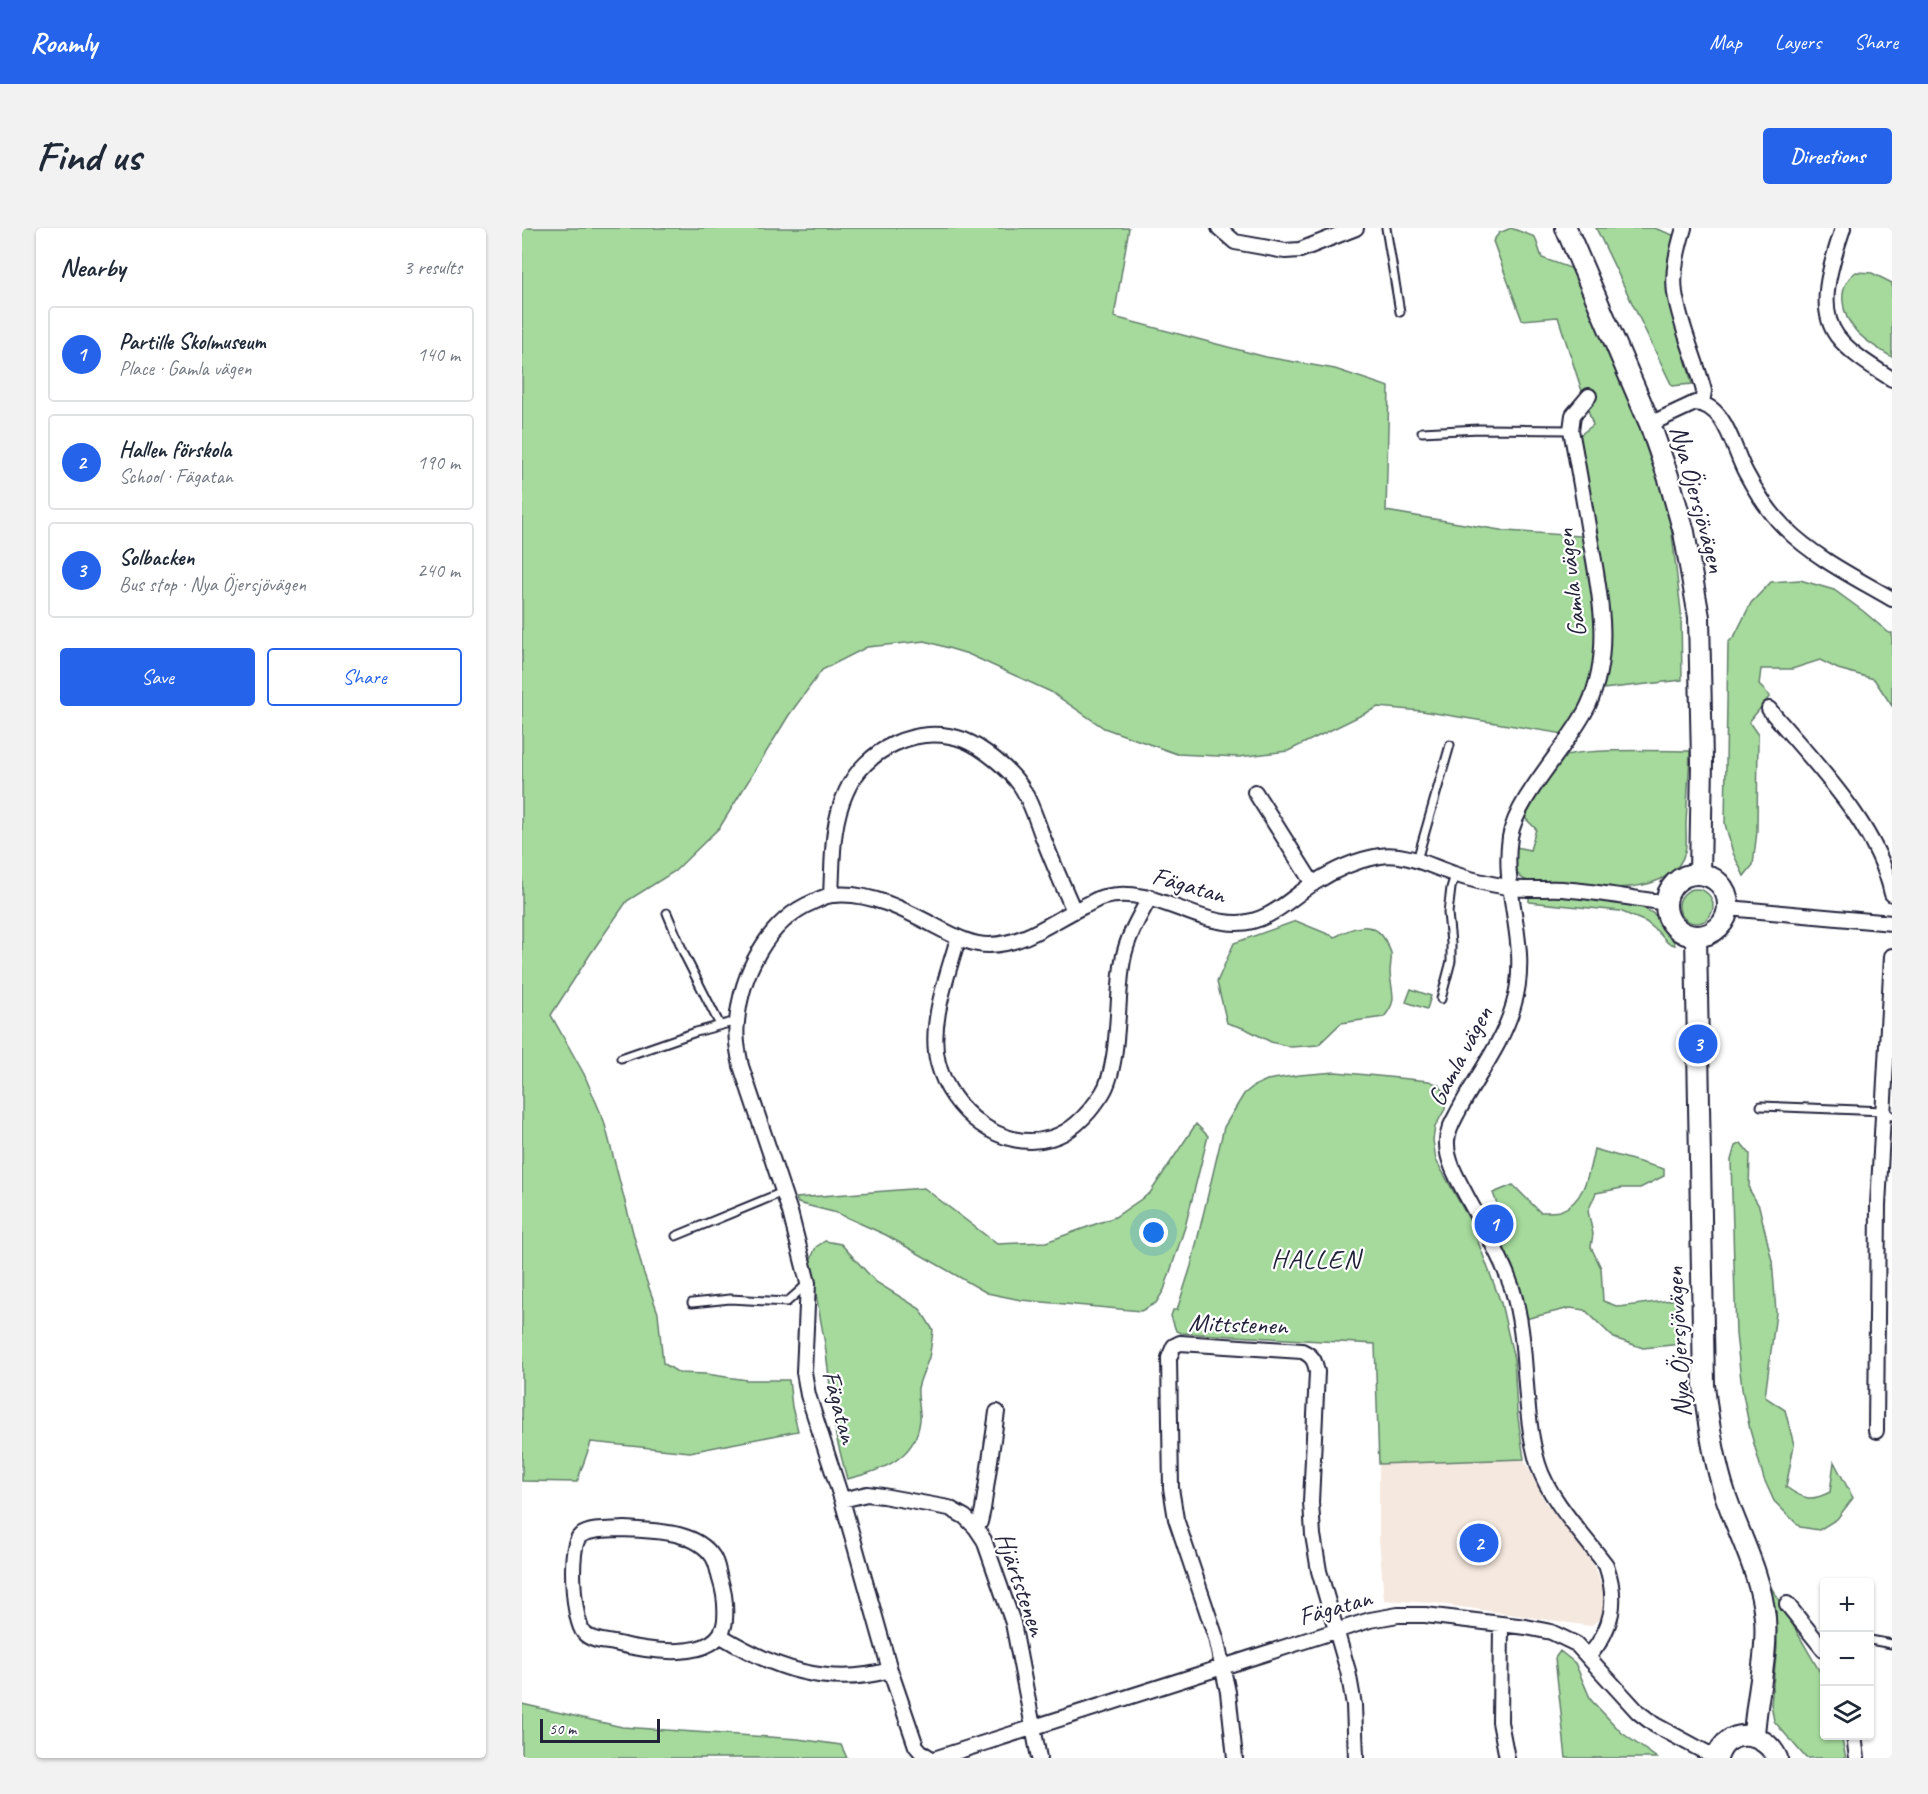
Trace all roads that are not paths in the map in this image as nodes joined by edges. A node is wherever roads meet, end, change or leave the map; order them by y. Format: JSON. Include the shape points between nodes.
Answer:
{"nodes":[{"id":1,"x":1219,"y":228,"type":"edge"},
{"id":2,"x":1356,"y":228,"type":"edge"},
{"id":3,"x":1386,"y":228,"type":"edge"},
{"id":4,"x":1566,"y":228,"type":"edge"},
{"id":5,"x":1684,"y":228,"type":"edge"},
{"id":6,"x":1844,"y":228,"type":"edge"},
{"id":7,"x":1400,"y":312,"type":"dead end"},
{"id":8,"x":1892,"y":379,"type":"edge"},
{"id":9,"x":1589,"y":396,"type":"dead end"},
{"id":10,"x":1702,"y":403,"type":"junction"},
{"id":11,"x":1650,"y":424,"type":"junction"},
{"id":12,"x":1570,"y":430,"type":"junction"},
{"id":13,"x":1422,"y":432,"type":"dead end"},
{"id":14,"x":1892,"y":599,"type":"edge"},
{"id":15,"x":1768,"y":709,"type":"dead end"},
{"id":16,"x":1450,"y":746,"type":"dead end"},
{"id":17,"x":1255,"y":792,"type":"dead end"},
{"id":18,"x":1417,"y":860,"type":"junction"},
{"id":19,"x":1887,"y":863,"type":"edge"},
{"id":20,"x":1455,"y":874,"type":"junction"},
{"id":21,"x":1700,"y":874,"type":"junction"},
{"id":22,"x":1312,"y":884,"type":"junction"},
{"id":23,"x":1511,"y":888,"type":"junction"},
{"id":24,"x":1892,"y":894,"type":"edge"},
{"id":25,"x":831,"y":895,"type":"junction"},
{"id":26,"x":1150,"y":897,"type":"junction"},
{"id":27,"x":1666,"y":903,"type":"junction"},
{"id":28,"x":1728,"y":908,"type":"junction"},
{"id":29,"x":1074,"y":911,"type":"junction"},
{"id":30,"x":667,"y":913,"type":"dead end"},
{"id":31,"x":1892,"y":923,"type":"edge"},
{"id":32,"x":1696,"y":936,"type":"junction"},
{"id":33,"x":958,"y":938,"type":"junction"},
{"id":34,"x":1892,"y":956,"type":"edge"},
{"id":35,"x":1441,"y":999,"type":"dead end"},
{"id":36,"x":736,"y":1024,"type":"junction"},
{"id":37,"x":720,"y":1025,"type":"junction"},
{"id":38,"x":1890,"y":1026,"type":"edge"},
{"id":39,"x":621,"y":1058,"type":"dead end"},
{"id":40,"x":1761,"y":1106,"type":"dead end"},
{"id":41,"x":1888,"y":1114,"type":"edge"},
{"id":42,"x":783,"y":1192,"type":"junction"},
{"id":43,"x":676,"y":1236,"type":"dead end"},
{"id":44,"x":808,"y":1283,"type":"junction"},
{"id":45,"x":692,"y":1304,"type":"dead end"},
{"id":46,"x":997,"y":1412,"type":"dead end"},
{"id":47,"x":1876,"y":1431,"type":"dead end"},
{"id":48,"x":842,"y":1500,"type":"junction"},
{"id":49,"x":976,"y":1528,"type":"junction"},
{"id":50,"x":1787,"y":1604,"type":"dead end"},
{"id":51,"x":1501,"y":1623,"type":"junction"},
{"id":52,"x":1337,"y":1631,"type":"junction"},
{"id":53,"x":721,"y":1636,"type":"junction"},
{"id":54,"x":1874,"y":1641,"type":"edge"},
{"id":55,"x":1820,"y":1643,"type":"edge"},
{"id":56,"x":1892,"y":1644,"type":"edge"},
{"id":57,"x":1589,"y":1656,"type":"junction"},
{"id":58,"x":1223,"y":1666,"type":"junction"},
{"id":59,"x":890,"y":1670,"type":"junction"},
{"id":60,"x":1033,"y":1726,"type":"junction"},
{"id":61,"x":1754,"y":1736,"type":"junction"},
{"id":62,"x":1855,"y":1740,"type":"edge"},
{"id":63,"x":1717,"y":1755,"type":"edge"},
{"id":64,"x":923,"y":1756,"type":"edge"},
{"id":65,"x":937,"y":1758,"type":"edge"},
{"id":66,"x":1039,"y":1758,"type":"edge"},
{"id":67,"x":1235,"y":1758,"type":"edge"},
{"id":68,"x":1356,"y":1758,"type":"edge"},
{"id":69,"x":1507,"y":1758,"type":"edge"},
{"id":70,"x":1777,"y":1758,"type":"edge"},
{"id":71,"x":1857,"y":1758,"type":"edge"}],
"edges":[{"from":1,"to":2,"type":"street","via":[[1235,242],[1285,251],[1300,250]]},
{"from":3,"to":7,"type":"lane"},
{"from":4,"to":11,"type":"street","name":"Nya Öjersjövägen"},
{"from":5,"to":10,"type":"street","via":[[1675,267],[1675,291],[1704,392]]},
{"from":6,"to":8,"type":"street","via":[[1828,287],[1830,322],[1837,336],[1859,357]]},
{"from":9,"to":12,"type":"street","via":[[1573,415]]},
{"from":10,"to":11,"type":"street"},
{"from":10,"to":14,"type":"street","via":[[1721,419],[1745,472],[1784,526],[1822,557]]},
{"from":11,"to":21,"type":"street","name":"Nya Öjersjövägen","via":[[1684,532],[1699,617]]},
{"from":12,"to":13,"type":"lane"},
{"from":12,"to":23,"type":"street","name":"Gamla vägen","via":[[1602,606],[1603,652],[1600,675],[1588,708],[1523,806],[1511,834]]},
{"from":15,"to":19,"type":"street","via":[[1826,777]]},
{"from":16,"to":18,"type":"lane"},
{"from":17,"to":22,"type":"street"},
{"from":18,"to":20,"type":"street","name":"Fägatan"},
{"from":18,"to":22,"type":"street","name":"Fägatan","via":[[1383,856],[1363,860]]},
{"from":19,"to":24,"type":"street"},
{"from":20,"to":23,"type":"street","name":"Fägatan"},
{"from":20,"to":35,"type":"lane","via":[[1448,913],[1451,961]]},
{"from":21,"to":27,"type":"street","via":[[1677,881]]},
{"from":21,"to":28,"type":"street","via":[[1721,885]]},
{"from":22,"to":26,"type":"street","name":"Fägatan","via":[[1268,916],[1239,923],[1211,920]]},
{"from":23,"to":27,"type":"street","name":"Fägatan","via":[[1563,890]]},
{"from":23,"to":57,"type":"street","name":"Gamla vägen","via":[[1520,946],[1514,1005],[1446,1142],[1461,1185],[1512,1287],[1538,1464],[1555,1499],[1606,1565],[1609,1575],[1614,1599],[1608,1626]]},
{"from":25,"to":29,"type":"street","via":[[833,833],[846,790],[871,757],[890,744],[935,735],[964,740],[993,757],[1020,785]]},
{"from":25,"to":33,"type":"street","name":"Fägatan","via":[[877,901],[911,913]]},
{"from":25,"to":36,"type":"street","name":"Fägatan","via":[[790,915],[765,943],[741,993]]},
{"from":26,"to":29,"type":"street","name":"Fägatan","via":[[1103,897]]},
{"from":26,"to":33,"type":"street","via":[[1128,938],[1122,960],[1108,1084],[1087,1115],[1052,1138],[1014,1139],[991,1131],[958,1104],[947,1086],[938,1064],[935,1036]]},
{"from":27,"to":32,"type":"street","via":[[1673,925]]},
{"from":28,"to":31,"type":"street"},
{"from":28,"to":32,"type":"street","via":[[1719,928]]},
{"from":29,"to":33,"type":"street","name":"Fägatan","via":[[1039,932],[1004,944],[976,944]]},
{"from":30,"to":37,"type":"lane"},
{"from":32,"to":61,"type":"street","name":"Nya Öjersjövägen","via":[[1704,1385],[1711,1440],[1726,1496],[1750,1554],[1765,1618]]},
{"from":34,"to":38,"type":"street"},
{"from":36,"to":37,"type":"lane"},
{"from":36,"to":42,"type":"street","name":"Fägatan","via":[[741,1066]]},
{"from":37,"to":39,"type":"lane"},
{"from":38,"to":41,"type":"street"},
{"from":40,"to":41,"type":"lane"},
{"from":41,"to":47,"type":"street","via":[[1878,1205]]},
{"from":42,"to":43,"type":"lane"},
{"from":42,"to":44,"type":"street","name":"Fägatan"},
{"from":44,"to":45,"type":"lane","via":[[787,1302],[730,1299]]},
{"from":44,"to":48,"type":"street","name":"Fägatan","via":[[804,1372]]},
{"from":46,"to":49,"type":"street","via":[[983,1509]]},
{"from":48,"to":49,"type":"street","name":"Hjärtstenen","via":[[867,1494],[934,1504],[958,1512]]},
{"from":48,"to":59,"type":"street","name":"Fägatan"},
{"from":49,"to":60,"type":"street","name":"Hjärtstenen","via":[[1008,1605]]},
{"from":50,"to":55,"type":"street"},
{"from":51,"to":52,"type":"street","name":"Fägatan","via":[[1398,1615]]},
{"from":51,"to":57,"type":"street","name":"Fägatan","via":[[1551,1632],[1576,1644]]},
{"from":51,"to":69,"type":"street","via":[[1500,1722]]},
{"from":52,"to":58,"type":"street","name":"Fägatan"},
{"from":52,"to":58,"type":"street","name":"Mittstenen","via":[[1319,1571],[1313,1534],[1316,1362],[1302,1351],[1180,1343],[1174,1346],[1170,1359],[1171,1488],[1176,1520]]},
{"from":52,"to":68,"type":"street","via":[[1354,1705]]},
{"from":53,"to":53,"type":"street","via":[[725,1620],[723,1590],[714,1559],[705,1547],[658,1531],[625,1529],[591,1531],[576,1541],[574,1594],[577,1619],[584,1634],[640,1649],[673,1651],[698,1648]]},
{"from":53,"to":59,"type":"street","via":[[753,1655],[813,1674],[868,1676]]},
{"from":54,"to":56,"type":"lane"},
{"from":57,"to":63,"type":"street","name":"Fägatan","via":[[1638,1712],[1655,1725]]},
{"from":58,"to":60,"type":"street","name":"Fägatan"},
{"from":58,"to":67,"type":"street"},
{"from":59,"to":64,"type":"street","name":"Fägatan"},
{"from":60,"to":65,"type":"street","name":"Fägatan"},
{"from":60,"to":66,"type":"street","name":"Hjärtstenen"},
{"from":61,"to":63,"type":"street","via":[[1734,1738]]},
{"from":61,"to":70,"type":"street","via":[[1772,1748]]},
{"from":62,"to":71,"type":"street"}]}
